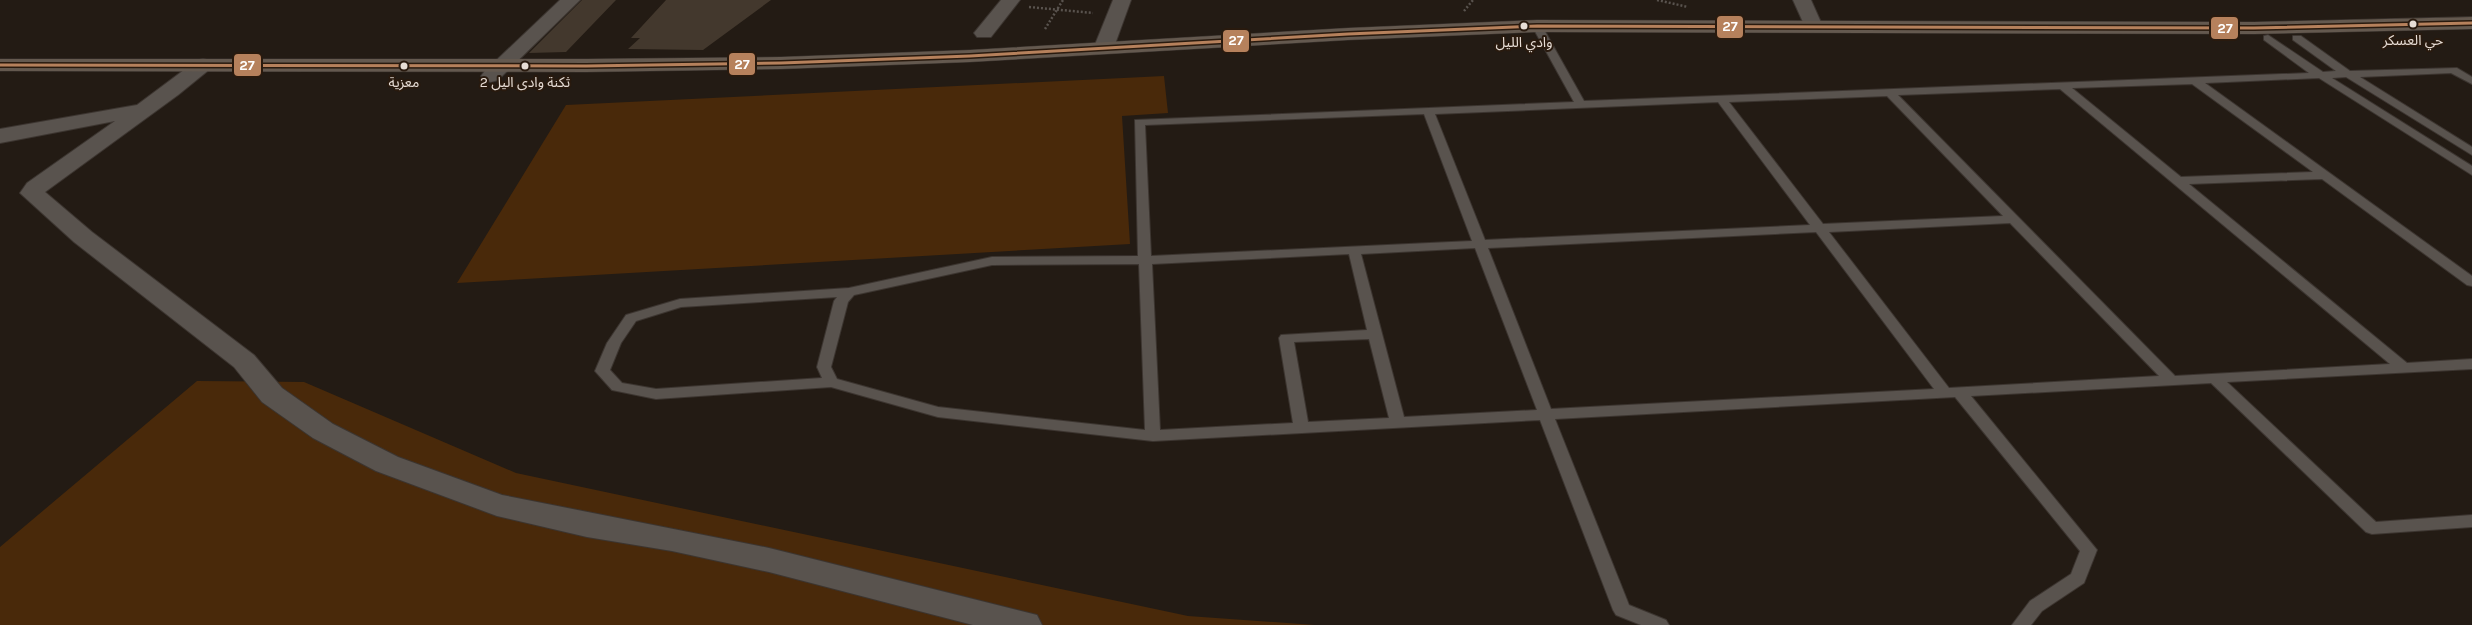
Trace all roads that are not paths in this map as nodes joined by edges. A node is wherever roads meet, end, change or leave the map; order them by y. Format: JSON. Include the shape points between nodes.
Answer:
{"nodes":[{"id":1,"x":571,"y":0,"type":"edge"},
{"id":2,"x":1122,"y":0,"type":"edge"},
{"id":3,"x":1802,"y":0,"type":"edge"},
{"id":4,"x":1017,"y":3,"type":"edge"},
{"id":5,"x":2472,"y":23,"type":"edge"},
{"id":6,"x":1814,"y":27,"type":"junction"},
{"id":7,"x":1541,"y":32,"type":"junction"},
{"id":8,"x":984,"y":33,"type":"dead end"},
{"id":9,"x":2276,"y":33,"type":"junction"},
{"id":10,"x":2472,"y":34,"type":"edge"},
{"id":11,"x":1104,"y":47,"type":"junction"},
{"id":12,"x":0,"y":65,"type":"edge"},
{"id":13,"x":197,"y":70,"type":"junction"},
{"id":14,"x":496,"y":71,"type":"junction"},
{"id":15,"x":2349,"y":74,"type":"junction"},
{"id":16,"x":2321,"y":75,"type":"junction"},
{"id":17,"x":0,"y":76,"type":"edge"},
{"id":18,"x":2194,"y":80,"type":"junction"},
{"id":19,"x":2472,"y":81,"type":"edge"},
{"id":20,"x":2063,"y":86,"type":"junction"},
{"id":21,"x":1889,"y":92,"type":"junction"},
{"id":22,"x":1721,"y":99,"type":"junction"},
{"id":23,"x":1581,"y":105,"type":"junction"},
{"id":24,"x":145,"y":109,"type":"junction"},
{"id":25,"x":1428,"y":111,"type":"junction"},
{"id":26,"x":0,"y":136,"type":"edge"},
{"id":27,"x":2472,"y":152,"type":"edge"},
{"id":28,"x":2472,"y":170,"type":"edge"},
{"id":29,"x":2324,"y":175,"type":"junction"},
{"id":30,"x":2179,"y":181,"type":"junction"},
{"id":31,"x":2014,"y":220,"type":"junction"},
{"id":32,"x":1820,"y":228,"type":"junction"},
{"id":33,"x":1480,"y":244,"type":"junction"},
{"id":34,"x":1354,"y":250,"type":"junction"},
{"id":35,"x":1145,"y":260,"type":"junction"},
{"id":36,"x":2472,"y":282,"type":"edge"},
{"id":37,"x":849,"y":292,"type":"junction"},
{"id":38,"x":1376,"y":334,"type":"junction"},
{"id":39,"x":2472,"y":364,"type":"edge"},
{"id":40,"x":2404,"y":368,"type":"junction"},
{"id":41,"x":2214,"y":378,"type":"junction"},
{"id":42,"x":2172,"y":381,"type":"junction"},
{"id":43,"x":831,"y":382,"type":"junction"},
{"id":44,"x":1952,"y":392,"type":"junction"},
{"id":45,"x":1547,"y":414,"type":"junction"},
{"id":46,"x":1398,"y":423,"type":"junction"},
{"id":47,"x":1301,"y":428,"type":"junction"},
{"id":48,"x":1153,"y":436,"type":"junction"},
{"id":49,"x":2472,"y":521,"type":"edge"},
{"id":50,"x":1026,"y":625,"type":"edge"},
{"id":51,"x":1660,"y":625,"type":"edge"},
{"id":52,"x":2021,"y":625,"type":"edge"}],
"edges":[{"from":1,"to":14,"type":"street"},
{"from":2,"to":11,"type":"street"},
{"from":3,"to":6,"type":"street"},
{"from":4,"to":8,"type":"street"},
{"from":5,"to":9,"type":"main road"},
{"from":6,"to":7,"type":"main road"},
{"from":6,"to":9,"type":"main road"},
{"from":7,"to":9,"type":"main road"},
{"from":7,"to":11,"type":"main road","via":[[1421,30]]},
{"from":7,"to":14,"type":"main road","via":[[778,74]]},
{"from":7,"to":23,"type":"lane"},
{"from":9,"to":10,"type":"main road"},
{"from":9,"to":15,"type":"lane"},
{"from":9,"to":16,"type":"lane"},
{"from":11,"to":14,"type":"main road","via":[[961,57]]},
{"from":12,"to":13,"type":"main road"},
{"from":13,"to":14,"type":"main road"},
{"from":13,"to":17,"type":"main road"},
{"from":13,"to":24,"type":"street"},
{"from":15,"to":16,"type":"lane"},
{"from":15,"to":19,"type":"lane","via":[[2453,70]]},
{"from":15,"to":27,"type":"lane"},
{"from":16,"to":18,"type":"lane"},
{"from":16,"to":28,"type":"lane"},
{"from":18,"to":20,"type":"lane"},
{"from":18,"to":29,"type":"lane"},
{"from":20,"to":21,"type":"lane"},
{"from":20,"to":30,"type":"lane"},
{"from":21,"to":22,"type":"lane"},
{"from":21,"to":31,"type":"lane"},
{"from":22,"to":23,"type":"lane"},
{"from":22,"to":32,"type":"lane"},
{"from":23,"to":25,"type":"lane"},
{"from":24,"to":26,"type":"street"},
{"from":24,"to":50,"type":"street","via":[[32,193],[83,237],[244,361],[272,395],[323,431],[387,464],[497,505],[769,560]]},
{"from":25,"to":33,"type":"lane"},
{"from":25,"to":35,"type":"lane","via":[[1140,122]]},
{"from":29,"to":30,"type":"lane"},
{"from":29,"to":36,"type":"lane"},
{"from":30,"to":40,"type":"lane"},
{"from":31,"to":32,"type":"lane"},
{"from":31,"to":42,"type":"lane"},
{"from":32,"to":33,"type":"lane"},
{"from":32,"to":44,"type":"lane"},
{"from":33,"to":34,"type":"lane"},
{"from":33,"to":45,"type":"lane"},
{"from":34,"to":35,"type":"lane"},
{"from":34,"to":38,"type":"lane"},
{"from":35,"to":37,"type":"lane","via":[[992,261]]},
{"from":35,"to":48,"type":"lane"},
{"from":37,"to":43,"type":"lane","via":[[841,301],[824,367]]},
{"from":37,"to":43,"type":"lane","via":[[680,303],[631,318],[614,343],[602,371],[617,387],[656,394]]},
{"from":38,"to":46,"type":"lane"},
{"from":38,"to":47,"type":"lane","via":[[1286,338]]},
{"from":39,"to":40,"type":"lane"},
{"from":40,"to":41,"type":"lane"},
{"from":41,"to":42,"type":"lane"},
{"from":41,"to":49,"type":"lane","via":[[2372,528]]},
{"from":42,"to":44,"type":"lane"},
{"from":43,"to":48,"type":"lane","via":[[938,412]]},
{"from":44,"to":45,"type":"lane"},
{"from":44,"to":52,"type":"lane","via":[[2089,550],[2078,578],[2036,606]]},
{"from":45,"to":46,"type":"lane"},
{"from":45,"to":51,"type":"lane","via":[[1622,610]]},
{"from":46,"to":47,"type":"lane"},
{"from":47,"to":48,"type":"lane"}]}
